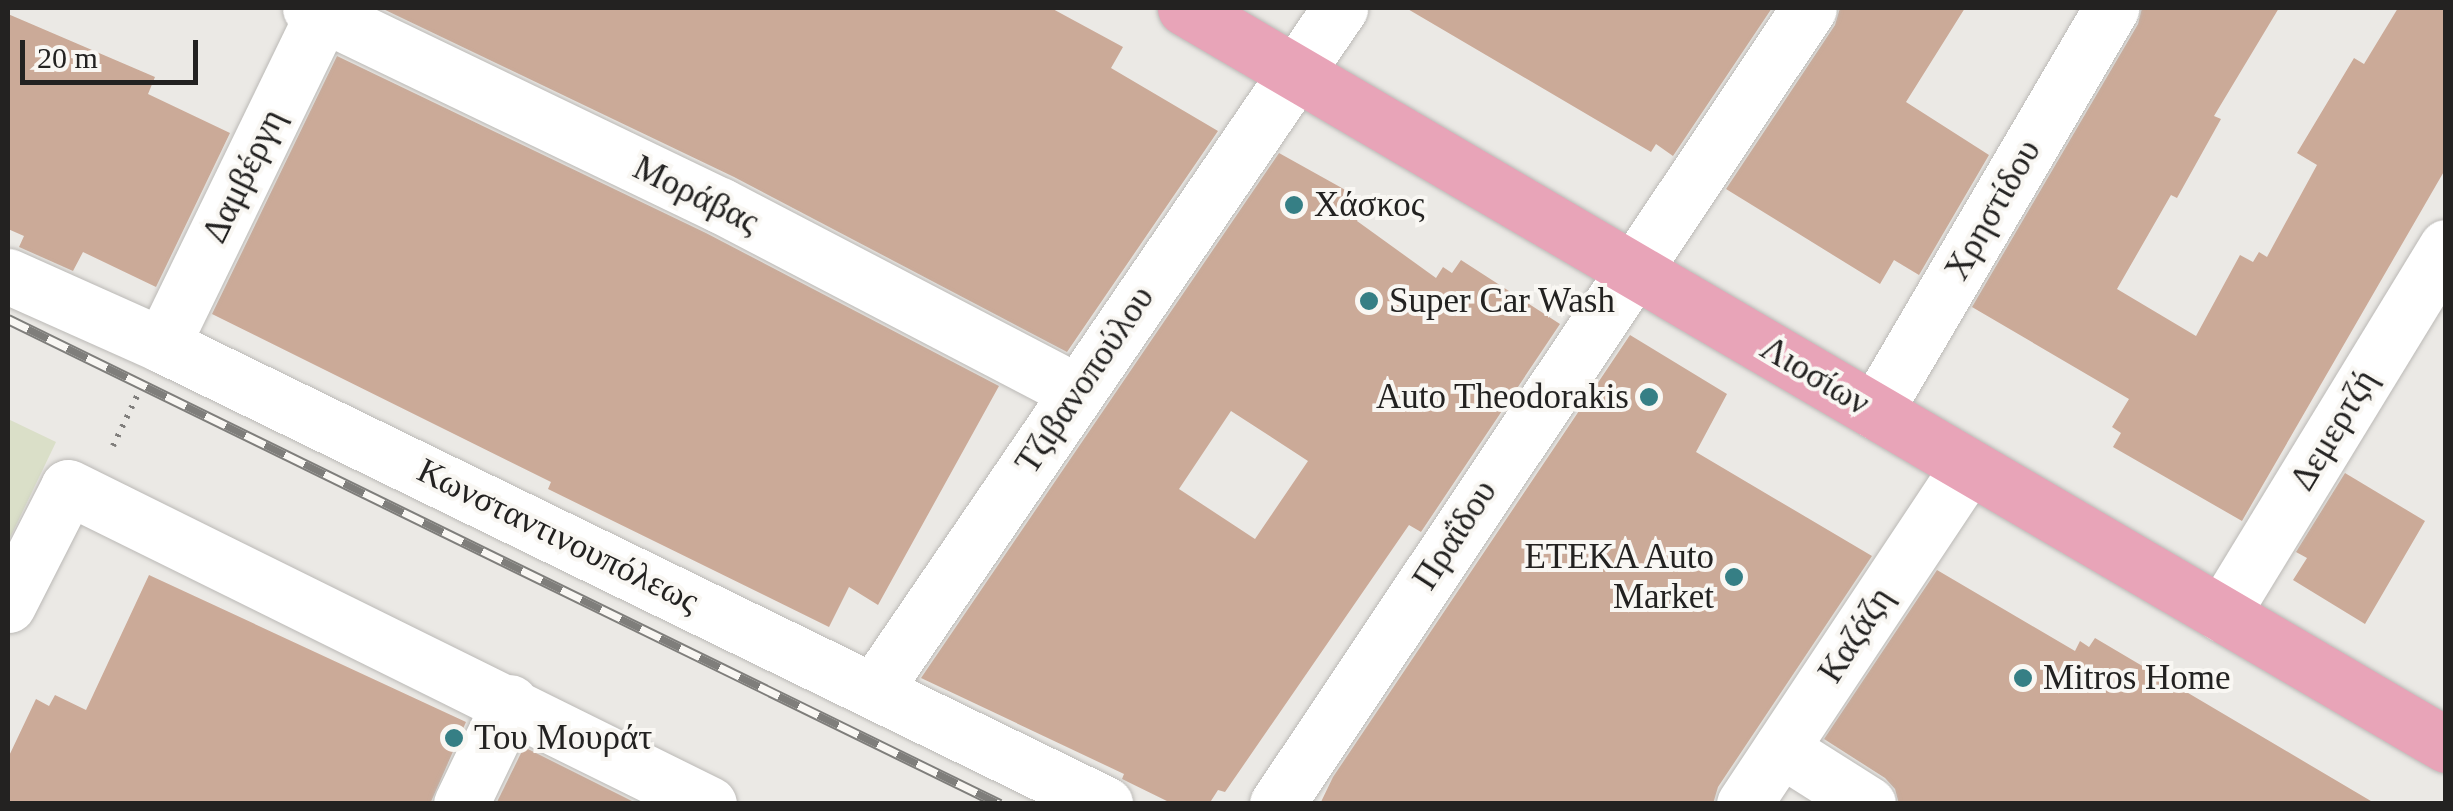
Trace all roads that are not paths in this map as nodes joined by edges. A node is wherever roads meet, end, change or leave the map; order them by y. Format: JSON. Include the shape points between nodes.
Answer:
{"nodes":[{"id":1,"x":1184,"y":8,"type":"edge"},
{"id":2,"x":1340,"y":8,"type":"edge"},
{"id":3,"x":1809,"y":8,"type":"edge"},
{"id":4,"x":2111,"y":8,"type":"edge"},
{"id":5,"x":320,"y":9,"type":"edge"},
{"id":6,"x":1294,"y":71,"type":"junction"},
{"id":7,"x":2446,"y":247,"type":"edge"},
{"id":8,"x":1632,"y":266,"type":"junction"},
{"id":9,"x":8,"y":276,"type":"edge"},
{"id":10,"x":162,"y":345,"type":"junction"},
{"id":11,"x":1077,"y":392,"type":"junction"},
{"id":12,"x":1875,"y":412,"type":"junction"},
{"id":13,"x":1968,"y":468,"type":"junction"},
{"id":14,"x":8,"y":605,"type":"edge"},
{"id":15,"x":2222,"y":614,"type":"junction"},
{"id":16,"x":875,"y":689,"type":"junction"},
{"id":17,"x":510,"y":702,"type":"junction"},
{"id":18,"x":2446,"y":746,"type":"edge"},
{"id":19,"x":1781,"y":749,"type":"junction"},
{"id":20,"x":461,"y":804,"type":"edge"},
{"id":21,"x":709,"y":804,"type":"edge"},
{"id":22,"x":1106,"y":804,"type":"edge"},
{"id":23,"x":1277,"y":804,"type":"edge"},
{"id":24,"x":1744,"y":804,"type":"edge"},
{"id":25,"x":1868,"y":804,"type":"edge"}],
"edges":[{"from":1,"to":6,"type":"main road","name":"Λιοσίων"},
{"from":2,"to":6,"type":"street","name":"Τζιβανοπούλου"},
{"from":3,"to":8,"type":"street","name":"Πραΐδου"},
{"from":4,"to":12,"type":"street","name":"Χρηστίδου"},
{"from":5,"to":10,"type":"street","name":"Δαμβέργη"},
{"from":5,"to":11,"type":"street","name":"Μοράβας","via":[[720,205]]},
{"from":6,"to":8,"type":"main road","name":"Λιοσίων"},
{"from":6,"to":11,"type":"street","name":"Τζιβανοπούλου"},
{"from":7,"to":15,"type":"street","name":"Δεμερτζή"},
{"from":8,"to":12,"type":"main road","name":"Λιοσίων"},
{"from":8,"to":23,"type":"street","name":"Πραΐδου"},
{"from":9,"to":10,"type":"street","name":"Κωνσταντινουπόλεως"},
{"from":10,"to":16,"type":"street","name":"Κωνσταντινουπόλεως"},
{"from":11,"to":16,"type":"street","name":"Τζιβανοπούλου"},
{"from":12,"to":13,"type":"main road","name":"Λιοσίων"},
{"from":13,"to":15,"type":"main road","name":"Λιοσίων"},
{"from":13,"to":19,"type":"street","name":"Καζάζη"},
{"from":14,"to":17,"type":"street","via":[[78,492]]},
{"from":15,"to":18,"type":"main road","name":"Λιοσίων"},
{"from":16,"to":22,"type":"street","name":"Κωνσταντινουπόλεως"},
{"from":17,"to":20,"type":"street"},
{"from":17,"to":21,"type":"street"},
{"from":19,"to":24,"type":"street","name":"Καζάζη"},
{"from":19,"to":25,"type":"street"}]}
